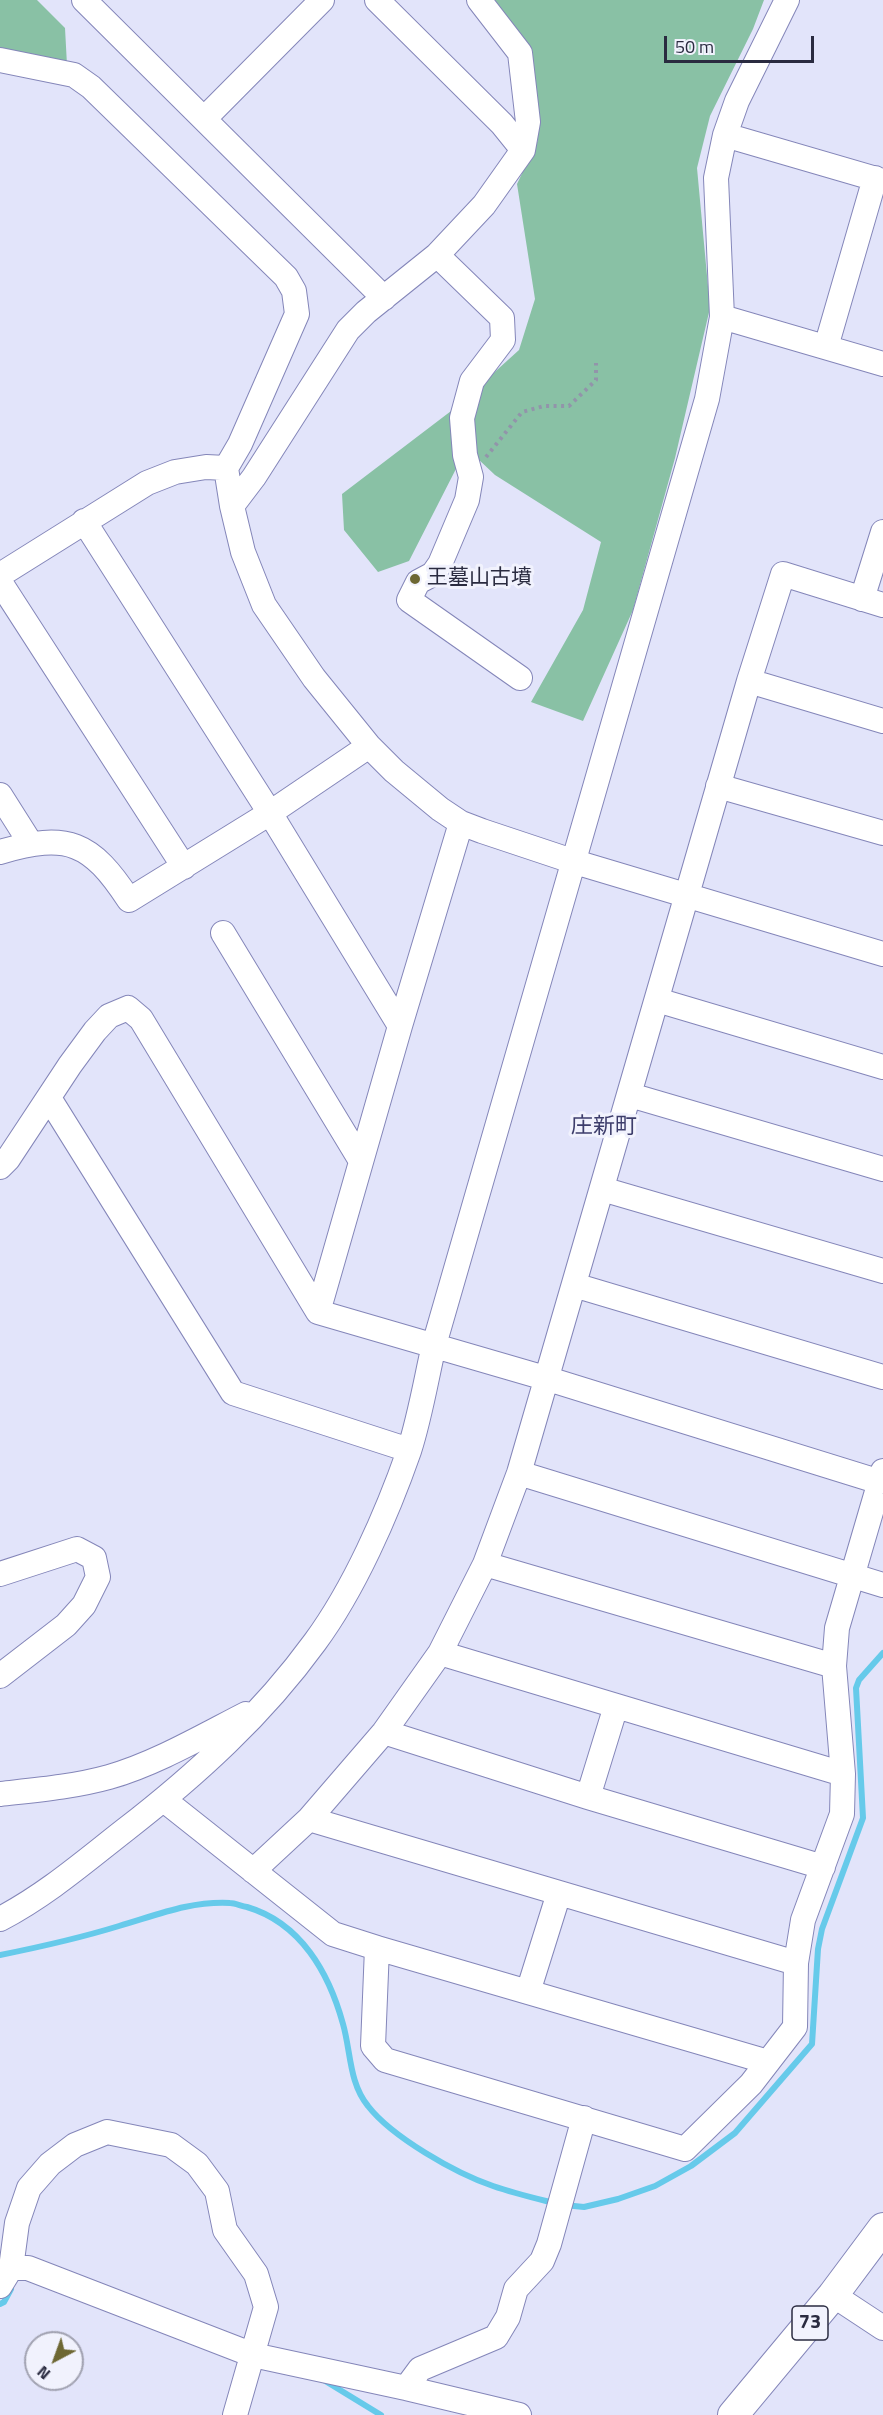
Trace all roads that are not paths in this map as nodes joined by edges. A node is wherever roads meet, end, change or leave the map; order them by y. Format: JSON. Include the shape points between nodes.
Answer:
{"nodes":[{"id":1,"x":84,"y":0,"type":"edge"},
{"id":2,"x":322,"y":0,"type":"edge"},
{"id":3,"x":377,"y":0,"type":"edge"},
{"id":4,"x":479,"y":0,"type":"edge"},
{"id":5,"x":787,"y":0,"type":"edge"},
{"id":6,"x":0,"y":60,"type":"edge"},
{"id":7,"x":204,"y":118,"type":"junction"},
{"id":8,"x":725,"y":135,"type":"junction"},
{"id":9,"x":524,"y":150,"type":"junction"},
{"id":10,"x":879,"y":179,"type":"edge"},
{"id":11,"x":437,"y":255,"type":"junction"},
{"id":12,"x":384,"y":298,"type":"junction"},
{"id":13,"x":722,"y":316,"type":"junction"},
{"id":14,"x":826,"y":347,"type":"junction"},
{"id":15,"x":883,"y":364,"type":"edge"},
{"id":16,"x":226,"y":468,"type":"junction"},
{"id":17,"x":232,"y":506,"type":"junction"},
{"id":18,"x":84,"y":521,"type":"junction"},
{"id":19,"x":883,"y":532,"type":"edge"},
{"id":20,"x":0,"y":575,"type":"edge"},
{"id":21,"x":0,"y":582,"type":"edge"},
{"id":22,"x":873,"y":602,"type":"edge"},
{"id":23,"x":520,"y":678,"type":"dead end"},
{"id":24,"x":749,"y":681,"type":"junction"},
{"id":25,"x":883,"y":721,"type":"edge"},
{"id":26,"x":369,"y":746,"type":"junction"},
{"id":27,"x":718,"y":786,"type":"junction"},
{"id":28,"x":0,"y":795,"type":"edge"},
{"id":29,"x":270,"y":813,"type":"junction"},
{"id":30,"x":461,"y":823,"type":"junction"},
{"id":31,"x":883,"y":833,"type":"edge"},
{"id":32,"x":31,"y":844,"type":"junction"},
{"id":33,"x":0,"y":852,"type":"edge"},
{"id":34,"x":574,"y":862,"type":"junction"},
{"id":35,"x":184,"y":867,"type":"junction"},
{"id":36,"x":688,"y":896,"type":"junction"},
{"id":37,"x":223,"y":933,"type":"dead end"},
{"id":38,"x":883,"y":954,"type":"edge"},
{"id":39,"x":657,"y":1000,"type":"junction"},
{"id":40,"x":400,"y":1026,"type":"junction"},
{"id":41,"x":883,"y":1067,"type":"edge"},
{"id":42,"x":630,"y":1095,"type":"junction"},
{"id":43,"x":49,"y":1098,"type":"junction"},
{"id":44,"x":3,"y":1160,"type":"edge"},
{"id":45,"x":361,"y":1161,"type":"junction"},
{"id":46,"x":883,"y":1169,"type":"edge"},
{"id":47,"x":602,"y":1190,"type":"junction"},
{"id":48,"x":883,"y":1271,"type":"edge"},
{"id":49,"x":574,"y":1286,"type":"junction"},
{"id":50,"x":318,"y":1312,"type":"junction"},
{"id":51,"x":434,"y":1346,"type":"junction"},
{"id":52,"x":883,"y":1377,"type":"edge"},
{"id":53,"x":545,"y":1378,"type":"junction"},
{"id":54,"x":409,"y":1450,"type":"junction"},
{"id":55,"x":519,"y":1473,"type":"junction"},
{"id":56,"x":881,"y":1477,"type":"edge"},
{"id":57,"x":485,"y":1564,"type":"junction"},
{"id":58,"x":0,"y":1574,"type":"edge"},
{"id":59,"x":851,"y":1577,"type":"junction"},
{"id":60,"x":883,"y":1585,"type":"edge"},
{"id":61,"x":440,"y":1653,"type":"junction"},
{"id":62,"x":834,"y":1666,"type":"junction"},
{"id":63,"x":0,"y":1676,"type":"edge"},
{"id":64,"x":265,"y":1704,"type":"junction"},
{"id":65,"x":616,"y":1706,"type":"junction"},
{"id":66,"x":384,"y":1732,"type":"junction"},
{"id":67,"x":843,"y":1774,"type":"junction"},
{"id":68,"x":0,"y":1794,"type":"edge"},
{"id":69,"x":588,"y":1797,"type":"junction"},
{"id":70,"x":164,"y":1800,"type":"junction"},
{"id":71,"x":309,"y":1819,"type":"junction"},
{"id":72,"x":824,"y":1867,"type":"junction"},
{"id":73,"x":253,"y":1870,"type":"junction"},
{"id":74,"x":559,"y":1893,"type":"junction"},
{"id":75,"x":0,"y":1919,"type":"edge"},
{"id":76,"x":377,"y":1948,"type":"junction"},
{"id":77,"x":796,"y":1964,"type":"junction"},
{"id":78,"x":528,"y":1992,"type":"junction"},
{"id":79,"x":768,"y":2062,"type":"junction"},
{"id":80,"x":584,"y":2118,"type":"junction"},
{"id":81,"x":883,"y":2228,"type":"edge"},
{"id":82,"x":5,"y":2277,"type":"edge"},
{"id":83,"x":833,"y":2295,"type":"junction"},
{"id":84,"x":883,"y":2328,"type":"edge"},
{"id":85,"x":251,"y":2361,"type":"junction"},
{"id":86,"x":406,"y":2388,"type":"junction"},
{"id":87,"x":235,"y":2415,"type":"edge"},
{"id":88,"x":519,"y":2415,"type":"edge"},
{"id":89,"x":733,"y":2415,"type":"edge"}],
"edges":[{"from":1,"to":7,"type":"street"},
{"from":2,"to":7,"type":"street"},
{"from":3,"to":9,"type":"street"},
{"from":4,"to":9,"type":"street","via":[[520,53],[528,122]]},
{"from":5,"to":8,"type":"street","via":[[737,101]]},
{"from":6,"to":16,"type":"street","via":[[74,75],[82,81],[286,277],[294,291],[297,314]]},
{"from":7,"to":12,"type":"street"},
{"from":8,"to":10,"type":"street"},
{"from":8,"to":13,"type":"street","via":[[716,178]]},
{"from":9,"to":11,"type":"street","via":[[484,205]]},
{"from":10,"to":14,"type":"street"},
{"from":11,"to":12,"type":"street"},
{"from":11,"to":23,"type":"street","via":[[502,318],[503,340],[472,381],[462,418],[471,477],[467,500],[440,564],[433,574],[418,582],[409,600]]},
{"from":12,"to":17,"type":"street","via":[[348,330]]},
{"from":13,"to":14,"type":"street"},
{"from":13,"to":34,"type":"street","via":[[707,399]]},
{"from":14,"to":15,"type":"street"},
{"from":16,"to":17,"type":"street"},
{"from":16,"to":18,"type":"street","via":[[206,467],[147,483]]},
{"from":17,"to":26,"type":"street","via":[[243,552],[264,605],[314,678]]},
{"from":18,"to":20,"type":"street"},
{"from":18,"to":29,"type":"street"},
{"from":19,"to":22,"type":"street"},
{"from":21,"to":35,"type":"street"},
{"from":22,"to":24,"type":"street","via":[[783,574]]},
{"from":24,"to":25,"type":"street"},
{"from":24,"to":27,"type":"street"},
{"from":26,"to":29,"type":"street"},
{"from":26,"to":30,"type":"street","via":[[416,790]]},
{"from":27,"to":31,"type":"street"},
{"from":27,"to":36,"type":"street"},
{"from":28,"to":32,"type":"street"},
{"from":29,"to":35,"type":"street"},
{"from":29,"to":40,"type":"street"},
{"from":30,"to":34,"type":"street"},
{"from":30,"to":40,"type":"street"},
{"from":32,"to":33,"type":"street"},
{"from":32,"to":35,"type":"street","via":[[53,841],[79,847],[98,859],[129,900]]},
{"from":34,"to":36,"type":"street"},
{"from":34,"to":51,"type":"street"},
{"from":36,"to":38,"type":"street"},
{"from":36,"to":39,"type":"street"},
{"from":37,"to":45,"type":"street"},
{"from":39,"to":41,"type":"street"},
{"from":39,"to":42,"type":"street"},
{"from":40,"to":45,"type":"street"},
{"from":42,"to":46,"type":"street"},
{"from":42,"to":47,"type":"street"},
{"from":43,"to":44,"type":"street"},
{"from":43,"to":50,"type":"street","via":[[109,1016],[128,1008],[141,1019]]},
{"from":43,"to":54,"type":"street","via":[[233,1393]]},
{"from":45,"to":50,"type":"street"},
{"from":47,"to":48,"type":"street"},
{"from":47,"to":49,"type":"street"},
{"from":49,"to":52,"type":"street"},
{"from":49,"to":53,"type":"street"},
{"from":50,"to":51,"type":"street"},
{"from":51,"to":53,"type":"street"},
{"from":51,"to":54,"type":"street"},
{"from":53,"to":55,"type":"street"},
{"from":53,"to":56,"type":"street"},
{"from":54,"to":64,"type":"street","via":[[372,1540],[331,1617]]},
{"from":55,"to":57,"type":"street"},
{"from":55,"to":59,"type":"street"},
{"from":56,"to":59,"type":"street"},
{"from":57,"to":61,"type":"street"},
{"from":57,"to":62,"type":"street"},
{"from":58,"to":63,"type":"street","via":[[77,1549],[94,1558],[98,1577],[84,1605],[66,1625]]},
{"from":59,"to":60,"type":"street"},
{"from":59,"to":62,"type":"street","via":[[837,1628]]},
{"from":61,"to":65,"type":"street"},
{"from":61,"to":66,"type":"street"},
{"from":62,"to":67,"type":"street"},
{"from":64,"to":68,"type":"street","via":[[111,1776]]},
{"from":64,"to":70,"type":"street"},
{"from":65,"to":67,"type":"street"},
{"from":65,"to":69,"type":"street"},
{"from":66,"to":69,"type":"street"},
{"from":66,"to":71,"type":"street"},
{"from":67,"to":72,"type":"street","via":[[842,1814]]},
{"from":69,"to":72,"type":"street"},
{"from":70,"to":73,"type":"street"},
{"from":70,"to":75,"type":"street","via":[[62,1881]]},
{"from":71,"to":73,"type":"street"},
{"from":71,"to":74,"type":"street"},
{"from":72,"to":77,"type":"street","via":[[802,1920]]},
{"from":73,"to":76,"type":"street","via":[[333,1934]]},
{"from":74,"to":77,"type":"street"},
{"from":74,"to":78,"type":"street"},
{"from":76,"to":78,"type":"street"},
{"from":76,"to":80,"type":"street","via":[[373,2046],[385,2060]]},
{"from":77,"to":79,"type":"street","via":[[795,2027]]},
{"from":78,"to":79,"type":"street"},
{"from":79,"to":80,"type":"street","via":[[752,2084],[685,2150]]},
{"from":80,"to":86,"type":"street","via":[[549,2244],[542,2261],[516,2289],[508,2317],[496,2337],[420,2369]]},
{"from":81,"to":83,"type":"main road","number":"73"},
{"from":82,"to":85,"type":"street","via":[[28,2268]]},
{"from":82,"to":85,"type":"street","via":[[29,2188],[50,2163],[75,2145],[107,2132],[171,2145],[197,2164],[217,2191],[225,2230],[256,2274],[266,2307]]},
{"from":83,"to":84,"type":"street"},
{"from":83,"to":89,"type":"main road","number":"73"},
{"from":85,"to":86,"type":"street"},
{"from":85,"to":87,"type":"street"},
{"from":86,"to":88,"type":"street"}]}
